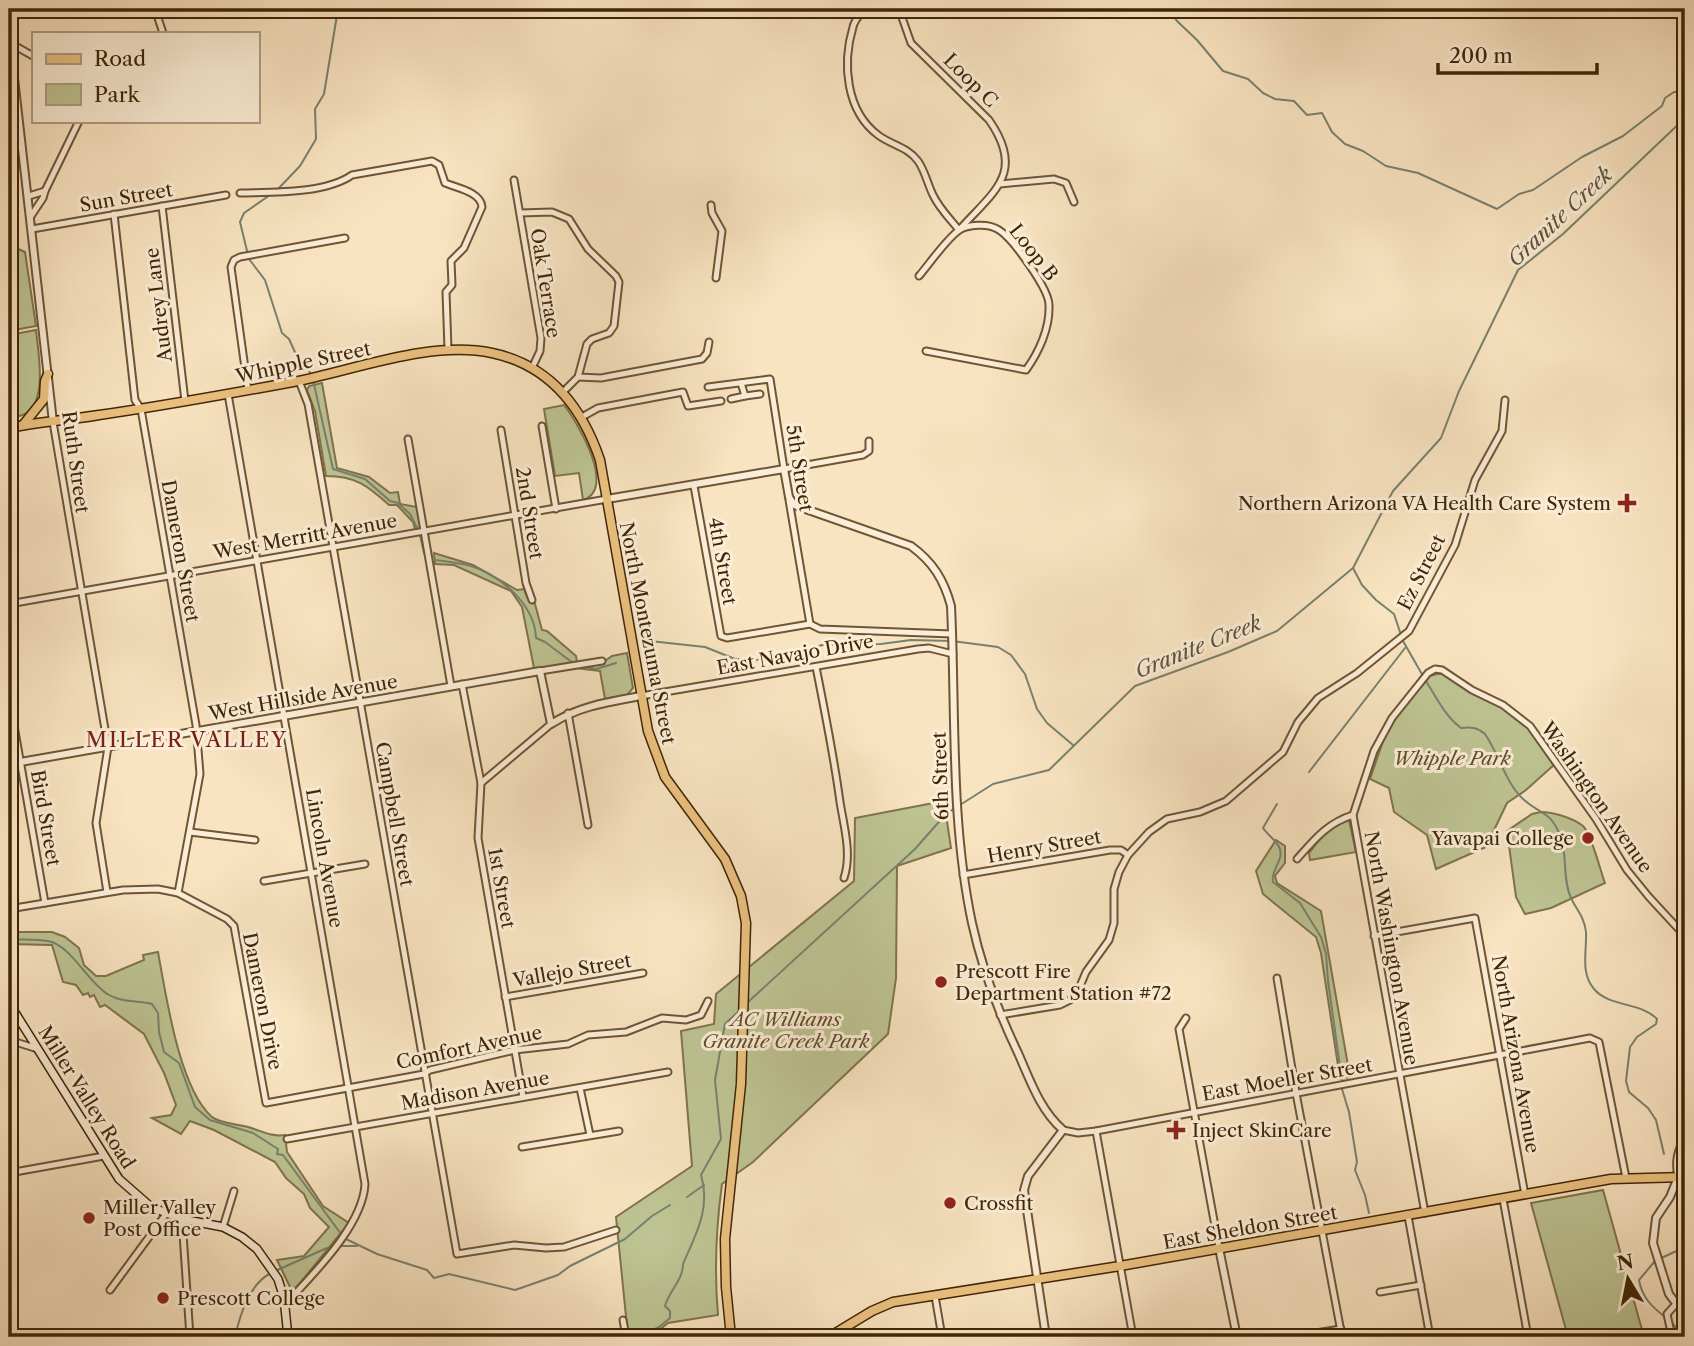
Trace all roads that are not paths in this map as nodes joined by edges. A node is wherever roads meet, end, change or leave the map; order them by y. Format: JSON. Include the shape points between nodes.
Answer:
{"nodes":[{"id":1,"x":155,"y":9,"type":"edge"},
{"id":2,"x":864,"y":9,"type":"edge"},
{"id":3,"x":899,"y":9,"type":"edge"},
{"id":4,"x":163,"y":32,"type":"edge"},
{"id":5,"x":9,"y":34,"type":"edge"},
{"id":6,"x":10,"y":44,"type":"edge"},
{"id":7,"x":32,"y":55,"type":"edge"},
{"id":8,"x":79,"y":122,"type":"edge"},
{"id":9,"x":514,"y":180,"type":"dead end"},
{"id":10,"x":1000,"y":184,"type":"junction"},
{"id":11,"x":45,"y":191,"type":"junction"},
{"id":12,"x":240,"y":193,"type":"dead end"},
{"id":13,"x":226,"y":195,"type":"dead end"},
{"id":14,"x":29,"y":196,"type":"junction"},
{"id":15,"x":1074,"y":202,"type":"dead end"},
{"id":16,"x":711,"y":205,"type":"dead end"},
{"id":17,"x":162,"y":206,"type":"junction"},
{"id":18,"x":520,"y":213,"type":"junction"},
{"id":19,"x":114,"y":214,"type":"junction"},
{"id":20,"x":31,"y":216,"type":"junction"},
{"id":21,"x":32,"y":229,"type":"junction"},
{"id":22,"x":959,"y":230,"type":"junction"},
{"id":23,"x":345,"y":238,"type":"dead end"},
{"id":24,"x":919,"y":276,"type":"dead end"},
{"id":25,"x":716,"y":278,"type":"dead end"},
{"id":26,"x":709,"y":342,"type":"dead end"},
{"id":27,"x":449,"y":349,"type":"junction"},
{"id":28,"x":926,"y":351,"type":"dead end"},
{"id":29,"x":531,"y":369,"type":"junction"},
{"id":30,"x":48,"y":374,"type":"junction"},
{"id":31,"x":578,"y":377,"type":"junction"},
{"id":32,"x":299,"y":381,"type":"junction"},
{"id":33,"x":741,"y":383,"type":"junction"},
{"id":34,"x":708,"y":387,"type":"dead end"},
{"id":35,"x":248,"y":390,"type":"junction"},
{"id":36,"x":563,"y":392,"type":"junction"},
{"id":37,"x":228,"y":394,"type":"junction"},
{"id":38,"x":760,"y":394,"type":"dead end"},
{"id":39,"x":745,"y":396,"type":"junction"},
{"id":40,"x":730,"y":399,"type":"dead end"},
{"id":41,"x":1505,"y":400,"type":"dead end"},
{"id":42,"x":185,"y":401,"type":"junction"},
{"id":43,"x":721,"y":401,"type":"dead end"},
{"id":44,"x":141,"y":409,"type":"junction"},
{"id":45,"x":582,"y":417,"type":"junction"},
{"id":46,"x":53,"y":422,"type":"junction"},
{"id":47,"x":23,"y":425,"type":"junction"},
{"id":48,"x":542,"y":426,"type":"dead end"},
{"id":49,"x":9,"y":428,"type":"edge"},
{"id":50,"x":500,"y":430,"type":"dead end"},
{"id":51,"x":408,"y":439,"type":"dead end"},
{"id":52,"x":869,"y":441,"type":"dead end"},
{"id":53,"x":784,"y":469,"type":"junction"},
{"id":54,"x":694,"y":486,"type":"junction"},
{"id":55,"x":789,"y":497,"type":"junction"},
{"id":56,"x":607,"y":499,"type":"junction"},
{"id":57,"x":556,"y":509,"type":"junction"},
{"id":58,"x":515,"y":517,"type":"junction"},
{"id":59,"x":424,"y":531,"type":"junction"},
{"id":60,"x":334,"y":548,"type":"junction"},
{"id":61,"x":258,"y":561,"type":"junction"},
{"id":62,"x":169,"y":576,"type":"junction"},
{"id":63,"x":81,"y":590,"type":"junction"},
{"id":64,"x":532,"y":600,"type":"dead end"},
{"id":65,"x":9,"y":604,"type":"edge"},
{"id":66,"x":810,"y":624,"type":"junction"},
{"id":67,"x":952,"y":639,"type":"junction"},
{"id":68,"x":953,"y":654,"type":"junction"},
{"id":69,"x":602,"y":661,"type":"dead end"},
{"id":70,"x":816,"y":667,"type":"junction"},
{"id":71,"x":1435,"y":669,"type":"joint"},
{"id":72,"x":540,"y":671,"type":"junction"},
{"id":73,"x":463,"y":684,"type":"junction"},
{"id":74,"x":451,"y":686,"type":"junction"},
{"id":75,"x":642,"y":696,"type":"junction"},
{"id":76,"x":9,"y":697,"type":"edge"},
{"id":77,"x":360,"y":702,"type":"junction"},
{"id":78,"x":568,"y":713,"type":"junction"},
{"id":79,"x":284,"y":715,"type":"junction"},
{"id":80,"x":551,"y":724,"type":"junction"},
{"id":81,"x":195,"y":732,"type":"junction"},
{"id":82,"x":108,"y":747,"type":"junction"},
{"id":83,"x":20,"y":762,"type":"junction"},
{"id":84,"x":9,"y":764,"type":"edge"},
{"id":85,"x":481,"y":783,"type":"junction"},
{"id":86,"x":1353,"y":816,"type":"junction"},
{"id":87,"x":588,"y":825,"type":"dead end"},
{"id":88,"x":190,"y":832,"type":"junction"},
{"id":89,"x":255,"y":840,"type":"dead end"},
{"id":90,"x":1128,"y":856,"type":"junction"},
{"id":91,"x":1297,"y":859,"type":"dead end"},
{"id":92,"x":365,"y":864,"type":"dead end"},
{"id":93,"x":313,"y":873,"type":"junction"},
{"id":94,"x":963,"y":875,"type":"junction"},
{"id":95,"x":844,"y":878,"type":"dead end"},
{"id":96,"x":264,"y":880,"type":"dead end"},
{"id":97,"x":107,"y":892,"type":"junction"},
{"id":98,"x":178,"y":893,"type":"junction"},
{"id":99,"x":45,"y":903,"type":"junction"},
{"id":100,"x":9,"y":909,"type":"edge"},
{"id":101,"x":1374,"y":936,"type":"junction"},
{"id":102,"x":1685,"y":936,"type":"edge"},
{"id":103,"x":643,"y":974,"type":"dead end"},
{"id":104,"x":1277,"y":978,"type":"dead end"},
{"id":105,"x":505,"y":997,"type":"junction"},
{"id":106,"x":708,"y":1001,"type":"dead end"},
{"id":107,"x":9,"y":1003,"type":"edge"},
{"id":108,"x":1000,"y":1015,"type":"junction"},
{"id":109,"x":1186,"y":1018,"type":"dead end"},
{"id":110,"x":9,"y":1040,"type":"edge"},
{"id":111,"x":38,"y":1049,"type":"junction"},
{"id":112,"x":515,"y":1050,"type":"junction"},
{"id":113,"x":1500,"y":1056,"type":"junction"},
{"id":114,"x":668,"y":1072,"type":"dead end"},
{"id":115,"x":424,"y":1074,"type":"junction"},
{"id":116,"x":1398,"y":1075,"type":"junction"},
{"id":117,"x":348,"y":1088,"type":"junction"},
{"id":118,"x":580,"y":1088,"type":"junction"},
{"id":119,"x":1296,"y":1093,"type":"junction"},
{"id":120,"x":523,"y":1097,"type":"junction"},
{"id":121,"x":266,"y":1103,"type":"joint"},
{"id":122,"x":1195,"y":1112,"type":"junction"},
{"id":123,"x":431,"y":1113,"type":"junction"},
{"id":124,"x":356,"y":1126,"type":"junction"},
{"id":125,"x":1063,"y":1130,"type":"junction"},
{"id":126,"x":1096,"y":1130,"type":"junction"},
{"id":127,"x":620,"y":1131,"type":"dead end"},
{"id":128,"x":590,"y":1135,"type":"junction"},
{"id":129,"x":287,"y":1139,"type":"dead end"},
{"id":130,"x":1685,"y":1139,"type":"edge"},
{"id":131,"x":522,"y":1147,"type":"dead end"},
{"id":132,"x":104,"y":1156,"type":"junction"},
{"id":133,"x":1685,"y":1168,"type":"edge"},
{"id":134,"x":9,"y":1174,"type":"edge"},
{"id":135,"x":1681,"y":1177,"type":"edge"},
{"id":136,"x":1626,"y":1178,"type":"junction"},
{"id":137,"x":234,"y":1191,"type":"dead end"},
{"id":138,"x":1525,"y":1195,"type":"junction"},
{"id":139,"x":1503,"y":1199,"type":"junction"},
{"id":140,"x":1425,"y":1213,"type":"junction"},
{"id":141,"x":166,"y":1214,"type":"junction"},
{"id":142,"x":1408,"y":1216,"type":"junction"},
{"id":143,"x":181,"y":1219,"type":"junction"},
{"id":144,"x":223,"y":1227,"type":"junction"},
{"id":145,"x":616,"y":1230,"type":"dead end"},
{"id":146,"x":1321,"y":1231,"type":"junction"},
{"id":147,"x":1219,"y":1248,"type":"junction"},
{"id":148,"x":1120,"y":1266,"type":"junction"},
{"id":149,"x":1037,"y":1279,"type":"junction"},
{"id":150,"x":1421,"y":1285,"type":"junction"},
{"id":151,"x":110,"y":1290,"type":"dead end"},
{"id":152,"x":1380,"y":1292,"type":"dead end"},
{"id":153,"x":935,"y":1296,"type":"junction"},
{"id":154,"x":284,"y":1298,"type":"junction"},
{"id":155,"x":1676,"y":1304,"type":"junction"},
{"id":156,"x":1685,"y":1315,"type":"edge"},
{"id":157,"x":623,"y":1320,"type":"dead end"},
{"id":158,"x":1341,"y":1329,"type":"junction"},
{"id":159,"x":833,"y":1336,"type":"edge"},
{"id":160,"x":190,"y":1337,"type":"edge"},
{"id":161,"x":288,"y":1337,"type":"edge"},
{"id":162,"x":626,"y":1337,"type":"edge"},
{"id":163,"x":731,"y":1337,"type":"edge"},
{"id":164,"x":942,"y":1337,"type":"edge"},
{"id":165,"x":1046,"y":1337,"type":"edge"},
{"id":166,"x":1133,"y":1337,"type":"edge"},
{"id":167,"x":1237,"y":1337,"type":"edge"},
{"id":168,"x":1290,"y":1337,"type":"edge"},
{"id":169,"x":1342,"y":1337,"type":"edge"},
{"id":170,"x":1430,"y":1337,"type":"edge"},
{"id":171,"x":1528,"y":1337,"type":"edge"},
{"id":172,"x":1672,"y":1337,"type":"edge"}],
"edges":[{"from":1,"to":4,"type":"street"},
{"from":2,"to":22,"type":"street","via":[[853,25],[849,55],[853,102],[864,123],[919,161],[934,198]]},
{"from":3,"to":10,"type":"street","name":"Loop C","via":[[911,43],[998,131],[1007,169]]},
{"from":5,"to":6,"type":"street","name":"Ruth Street"},
{"from":6,"to":7,"type":"street"},
{"from":6,"to":14,"type":"street","name":"Ruth Street"},
{"from":8,"to":11,"type":"street"},
{"from":9,"to":18,"type":"street"},
{"from":10,"to":15,"type":"street","via":[[1054,179],[1066,183]]},
{"from":10,"to":22,"type":"street"},
{"from":11,"to":14,"type":"street"},
{"from":11,"to":20,"type":"street"},
{"from":12,"to":27,"type":"street","via":[[293,191],[341,182],[352,175],[432,161],[439,165],[444,183],[482,201],[464,248],[451,261],[452,285],[446,292]]},
{"from":13,"to":17,"type":"street","name":"Sun Street"},
{"from":14,"to":20,"type":"street","name":"Ruth Street"},
{"from":16,"to":25,"type":"street","via":[[722,231]]},
{"from":17,"to":19,"type":"street","name":"Sun Street"},
{"from":17,"to":42,"type":"street","name":"Audrey Lane"},
{"from":18,"to":29,"type":"street","name":"Oak Terrace","via":[[541,338]]},
{"from":18,"to":31,"type":"street","name":"Oak Terrace","via":[[552,212],[569,219],[588,249],[619,282],[614,326],[587,344]]},
{"from":19,"to":21,"type":"street","name":"Sun Street"},
{"from":19,"to":44,"type":"street","name":"Dameron Street","via":[[134,395]]},
{"from":20,"to":21,"type":"street","name":"Ruth Street"},
{"from":21,"to":30,"type":"street","name":"Ruth Street"},
{"from":22,"to":24,"type":"street"},
{"from":22,"to":28,"type":"street","name":"Loop B","via":[[976,226],[998,229],[1047,292],[1041,345],[1026,370]]},
{"from":23,"to":35,"type":"street","via":[[234,260]]},
{"from":26,"to":31,"type":"street","via":[[702,359],[601,378]]},
{"from":27,"to":29,"type":"main road","name":"Whipple Street","via":[[493,353]]},
{"from":27,"to":32,"type":"main road","name":"Whipple Street"},
{"from":29,"to":36,"type":"main road","name":"Whipple Street"},
{"from":30,"to":46,"type":"street","name":"Ruth Street"},
{"from":30,"to":47,"type":"main road","via":[[44,399]]},
{"from":31,"to":36,"type":"street","name":"Oak Terrace"},
{"from":32,"to":35,"type":"main road","name":"Whipple Street"},
{"from":32,"to":60,"type":"street","name":"Campbell Street","via":[[309,404]]},
{"from":33,"to":34,"type":"street","name":"5th Street"},
{"from":33,"to":39,"type":"street"},
{"from":33,"to":53,"type":"street","name":"5th Street","via":[[770,379]]},
{"from":35,"to":37,"type":"main road","name":"Whipple Street"},
{"from":36,"to":45,"type":"main road","name":"Whipple Street"},
{"from":37,"to":42,"type":"main road","name":"Whipple Street"},
{"from":37,"to":61,"type":"street","name":"Lincoln Avenue"},
{"from":38,"to":39,"type":"street"},
{"from":39,"to":40,"type":"street"},
{"from":41,"to":90,"type":"street","name":"Ez Street","via":[[1502,431],[1475,480],[1455,545],[1409,631],[1318,698],[1298,722],[1283,752],[1226,801],[1167,819]]},
{"from":42,"to":44,"type":"main road","name":"Whipple Street"},
{"from":43,"to":45,"type":"street","via":[[688,406],[683,392],[598,408]]},
{"from":44,"to":46,"type":"main road","name":"Whipple Street"},
{"from":44,"to":62,"type":"street","name":"Dameron Street"},
{"from":45,"to":56,"type":"main road","name":"North Montezuma Street","via":[[600,460]]},
{"from":46,"to":47,"type":"main road","name":"Whipple Street"},
{"from":46,"to":63,"type":"street","name":"Ruth Street"},
{"from":47,"to":49,"type":"main road","name":"Whipple Street"},
{"from":48,"to":57,"type":"street"},
{"from":50,"to":58,"type":"street","name":"2nd Street"},
{"from":51,"to":59,"type":"street"},
{"from":52,"to":53,"type":"street","via":[[869,451],[863,455]]},
{"from":53,"to":54,"type":"street"},
{"from":53,"to":55,"type":"street","name":"5th Street"},
{"from":54,"to":56,"type":"street"},
{"from":54,"to":66,"type":"street","name":"4th Street","via":[[722,636]]},
{"from":55,"to":66,"type":"street","name":"5th Street"},
{"from":55,"to":67,"type":"street","name":"6th Street","via":[[804,510],[891,538],[923,555],[947,590]]},
{"from":56,"to":57,"type":"street","name":"West Merritt Avenue"},
{"from":56,"to":75,"type":"main road","name":"North Montezuma Street"},
{"from":57,"to":58,"type":"street","name":"West Merritt Avenue"},
{"from":58,"to":59,"type":"street","name":"West Merritt Avenue"},
{"from":58,"to":64,"type":"street","name":"2nd Street"},
{"from":59,"to":60,"type":"street","name":"West Merritt Avenue"},
{"from":59,"to":74,"type":"street"},
{"from":60,"to":61,"type":"street","name":"West Merritt Avenue"},
{"from":60,"to":77,"type":"street","name":"Campbell Street"},
{"from":61,"to":62,"type":"street","name":"West Merritt Avenue"},
{"from":61,"to":79,"type":"street","name":"Lincoln Avenue"},
{"from":62,"to":63,"type":"street","name":"West Merritt Avenue"},
{"from":62,"to":81,"type":"street","name":"Dameron Street"},
{"from":63,"to":65,"type":"street","name":"West Merritt Avenue"},
{"from":63,"to":82,"type":"street","name":"Ruth Street"},
{"from":66,"to":67,"type":"street","via":[[820,629]]},
{"from":67,"to":68,"type":"street","name":"6th Street"},
{"from":68,"to":70,"type":"street","name":"East Navajo Drive","via":[[918,649]]},
{"from":68,"to":94,"type":"street","name":"6th Street","via":[[956,800]]},
{"from":69,"to":72,"type":"street","name":"West Hillside Avenue"},
{"from":70,"to":75,"type":"street","name":"East Navajo Drive"},
{"from":70,"to":95,"type":"street","via":[[847,846]]},
{"from":71,"to":86,"type":"street","name":"North Washington Avenue","via":[[1392,718],[1374,751]]},
{"from":71,"to":102,"type":"street","name":"Washington Avenue","via":[[1503,705],[1530,726],[1597,819],[1627,870]]},
{"from":72,"to":73,"type":"street","name":"West Hillside Avenue"},
{"from":72,"to":80,"type":"street"},
{"from":73,"to":74,"type":"street","name":"West Hillside Avenue"},
{"from":73,"to":85,"type":"street","name":"1st Street"},
{"from":74,"to":77,"type":"street","name":"West Hillside Avenue"},
{"from":75,"to":78,"type":"street"},
{"from":75,"to":163,"type":"main road","name":"North Montezuma Street","via":[[648,732],[665,777],[721,851],[741,895],[746,923],[741,1084],[725,1239]]},
{"from":76,"to":83,"type":"street","name":"Bird Street"},
{"from":77,"to":79,"type":"street","name":"West Hillside Avenue"},
{"from":77,"to":115,"type":"street","name":"Campbell Street"},
{"from":78,"to":80,"type":"street"},
{"from":78,"to":87,"type":"street"},
{"from":79,"to":81,"type":"street","name":"West Hillside Avenue"},
{"from":79,"to":93,"type":"street","name":"Lincoln Avenue"},
{"from":80,"to":85,"type":"street"},
{"from":81,"to":82,"type":"street","name":"West Hillside Avenue"},
{"from":81,"to":88,"type":"street","name":"Dameron Street","via":[[200,774]]},
{"from":82,"to":83,"type":"street","name":"West Hillside Avenue"},
{"from":82,"to":97,"type":"street","name":"Ruth Street","via":[[96,823]]},
{"from":83,"to":84,"type":"street","name":"West Hillside Avenue"},
{"from":83,"to":99,"type":"street","name":"Bird Street"},
{"from":85,"to":105,"type":"street","name":"1st Street","via":[[478,838]]},
{"from":86,"to":91,"type":"street","via":[[1324,829]]},
{"from":86,"to":101,"type":"street","name":"North Washington Avenue"},
{"from":88,"to":89,"type":"street"},
{"from":88,"to":98,"type":"street","name":"Dameron Street"},
{"from":90,"to":94,"type":"street","name":"Henry Street","via":[[1110,850]]},
{"from":90,"to":108,"type":"street","via":[[1114,889],[1109,940],[1078,992],[1060,1004]]},
{"from":92,"to":93,"type":"street"},
{"from":93,"to":96,"type":"street"},
{"from":93,"to":117,"type":"street","name":"Lincoln Avenue"},
{"from":94,"to":108,"type":"street","name":"6th Street","via":[[976,942]]},
{"from":97,"to":98,"type":"street","via":[[149,889]]},
{"from":97,"to":99,"type":"street"},
{"from":98,"to":121,"type":"street","name":"Dameron Drive","via":[[234,926]]},
{"from":99,"to":100,"type":"street"},
{"from":101,"to":113,"type":"street","name":"North Arizona Avenue","via":[[1475,918]]},
{"from":101,"to":116,"type":"street","name":"North Washington Avenue"},
{"from":103,"to":105,"type":"street","name":"Vallejo Street"},
{"from":104,"to":119,"type":"street"},
{"from":105,"to":112,"type":"street","name":"1st Street"},
{"from":106,"to":112,"type":"street","name":"Comfort Avenue","via":[[701,1015],[686,1020],[662,1018],[568,1044]]},
{"from":107,"to":111,"type":"main road","name":"Miller Valley Road"},
{"from":108,"to":125,"type":"street","name":"6th Street","via":[[1043,1107]]},
{"from":109,"to":122,"type":"street","via":[[1179,1029]]},
{"from":110,"to":111,"type":"street"},
{"from":111,"to":132,"type":"main road","name":"Miller Valley Road"},
{"from":112,"to":115,"type":"street","name":"Comfort Avenue"},
{"from":112,"to":120,"type":"street","name":"1st Street"},
{"from":113,"to":116,"type":"street","name":"East Moeller Street"},
{"from":113,"to":136,"type":"street","name":"East Moeller Street","via":[[1590,1038],[1598,1042]]},
{"from":113,"to":138,"type":"street","name":"North Arizona Avenue"},
{"from":114,"to":118,"type":"street","name":"Madison Avenue"},
{"from":115,"to":117,"type":"street","name":"Comfort Avenue"},
{"from":115,"to":123,"type":"street","name":"Campbell Street"},
{"from":116,"to":119,"type":"street","name":"East Moeller Street"},
{"from":116,"to":140,"type":"street","name":"North Washington Avenue"},
{"from":117,"to":121,"type":"street","name":"Comfort Avenue"},
{"from":117,"to":124,"type":"street","name":"Lincoln Avenue"},
{"from":118,"to":120,"type":"street","name":"Madison Avenue"},
{"from":118,"to":128,"type":"street"},
{"from":119,"to":122,"type":"street","name":"East Moeller Street"},
{"from":119,"to":146,"type":"street"},
{"from":120,"to":123,"type":"street","name":"Madison Avenue"},
{"from":122,"to":126,"type":"street","name":"East Moeller Street"},
{"from":122,"to":147,"type":"street"},
{"from":123,"to":124,"type":"street","name":"Madison Avenue"},
{"from":123,"to":145,"type":"street","name":"Campbell Street","via":[[457,1254],[514,1245],[564,1247]]},
{"from":124,"to":129,"type":"street","name":"Madison Avenue"},
{"from":124,"to":154,"type":"street","name":"Lincoln Avenue","via":[[365,1197],[355,1221],[301,1288]]},
{"from":125,"to":126,"type":"street","name":"East Moeller Street"},
{"from":125,"to":149,"type":"street","via":[[1028,1177],[1024,1191]]},
{"from":126,"to":148,"type":"street"},
{"from":127,"to":128,"type":"street"},
{"from":128,"to":131,"type":"street"},
{"from":130,"to":135,"type":"street","via":[[1675,1164]]},
{"from":132,"to":134,"type":"street"},
{"from":132,"to":141,"type":"main road","name":"Miller Valley Road","via":[[135,1196]]},
{"from":133,"to":135,"type":"street"},
{"from":135,"to":136,"type":"main road","name":"East Sheldon Street"},
{"from":135,"to":155,"type":"street","via":[[1653,1230],[1665,1284]]},
{"from":136,"to":138,"type":"main road","name":"East Sheldon Street"},
{"from":137,"to":144,"type":"street"},
{"from":138,"to":139,"type":"main road","name":"East Sheldon Street"},
{"from":139,"to":140,"type":"main road","name":"East Sheldon Street"},
{"from":139,"to":171,"type":"street"},
{"from":140,"to":142,"type":"main road","name":"East Sheldon Street"},
{"from":141,"to":143,"type":"main road","name":"Miller Valley Road"},
{"from":141,"to":151,"type":"street"},
{"from":142,"to":146,"type":"main road","name":"East Sheldon Street"},
{"from":142,"to":150,"type":"street"},
{"from":143,"to":144,"type":"main road","name":"Miller Valley Road"},
{"from":143,"to":160,"type":"street"},
{"from":144,"to":154,"type":"main road","via":[[257,1249],[278,1279]]},
{"from":146,"to":147,"type":"main road","name":"East Sheldon Street"},
{"from":146,"to":158,"type":"street"},
{"from":147,"to":148,"type":"main road","name":"East Sheldon Street"},
{"from":147,"to":167,"type":"street"},
{"from":148,"to":149,"type":"main road","name":"East Sheldon Street"},
{"from":148,"to":166,"type":"street"},
{"from":149,"to":153,"type":"main road","name":"East Sheldon Street"},
{"from":149,"to":165,"type":"street"},
{"from":150,"to":152,"type":"street"},
{"from":150,"to":170,"type":"street"},
{"from":153,"to":159,"type":"main road","name":"East Sheldon Street","via":[[882,1306]]},
{"from":153,"to":164,"type":"street"},
{"from":154,"to":161,"type":"main road"},
{"from":155,"to":156,"type":"street"},
{"from":155,"to":172,"type":"street","via":[[1667,1314]]},
{"from":157,"to":162,"type":"street"},
{"from":158,"to":168,"type":"street"},
{"from":158,"to":169,"type":"street"}]}
